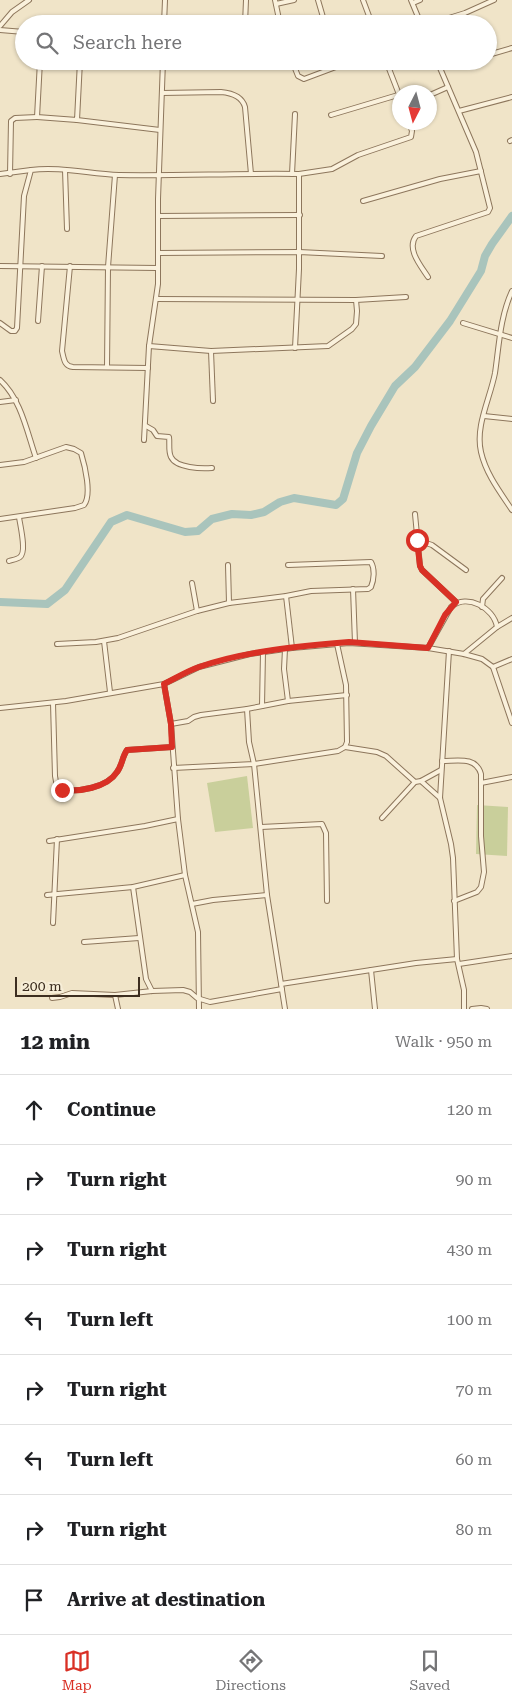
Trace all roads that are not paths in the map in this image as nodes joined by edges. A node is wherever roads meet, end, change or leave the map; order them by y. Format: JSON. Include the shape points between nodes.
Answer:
{"nodes":[{"id":1,"x":29,"y":0,"type":"edge"},
{"id":2,"x":165,"y":0,"type":"edge"},
{"id":3,"x":246,"y":0,"type":"edge"},
{"id":4,"x":294,"y":0,"type":"edge"},
{"id":5,"x":318,"y":0,"type":"edge"},
{"id":6,"x":363,"y":0,"type":"edge"},
{"id":7,"x":420,"y":0,"type":"edge"},
{"id":8,"x":494,"y":0,"type":"edge"},
{"id":9,"x":276,"y":2,"type":"edge"},
{"id":10,"x":412,"y":2,"type":"edge"},
{"id":11,"x":164,"y":15,"type":"edge"},
{"id":12,"x":246,"y":15,"type":"edge"},
{"id":13,"x":278,"y":15,"type":"edge"},
{"id":14,"x":322,"y":15,"type":"edge"},
{"id":15,"x":369,"y":15,"type":"edge"},
{"id":16,"x":417,"y":15,"type":"edge"},
{"id":17,"x":459,"y":15,"type":"edge"},
{"id":18,"x":0,"y":26,"type":"edge"},
{"id":19,"x":0,"y":30,"type":"edge"},
{"id":20,"x":15,"y":31,"type":"edge"},
{"id":21,"x":512,"y":48,"type":"edge"},
{"id":22,"x":497,"y":52,"type":"edge"},
{"id":23,"x":40,"y":70,"type":"edge"},
{"id":24,"x":80,"y":70,"type":"edge"},
{"id":25,"x":163,"y":70,"type":"edge"},
{"id":26,"x":296,"y":70,"type":"edge"},
{"id":27,"x":329,"y":70,"type":"edge"},
{"id":28,"x":389,"y":70,"type":"edge"},
{"id":29,"x":441,"y":70,"type":"edge"},
{"id":30,"x":395,"y":85,"type":"edge"},
{"id":31,"x":448,"y":87,"type":"junction"},
{"id":32,"x":437,"y":92,"type":"edge"},
{"id":33,"x":162,"y":93,"type":"junction"},
{"id":34,"x":512,"y":96,"type":"edge"},
{"id":35,"x":392,"y":98,"type":"edge"},
{"id":36,"x":460,"y":111,"type":"junction"},
{"id":37,"x":295,"y":114,"type":"dead end"},
{"id":38,"x":331,"y":116,"type":"dead end"},
{"id":39,"x":37,"y":117,"type":"junction"},
{"id":40,"x":77,"y":120,"type":"junction"},
{"id":41,"x":160,"y":130,"type":"junction"},
{"id":42,"x":411,"y":130,"type":"edge"},
{"id":43,"x":30,"y":170,"type":"junction"},
{"id":44,"x":65,"y":170,"type":"junction"},
{"id":45,"x":481,"y":171,"type":"junction"},
{"id":46,"x":0,"y":174,"type":"edge"},
{"id":47,"x":10,"y":174,"type":"junction"},
{"id":48,"x":115,"y":174,"type":"junction"},
{"id":49,"x":251,"y":174,"type":"junction"},
{"id":50,"x":292,"y":174,"type":"junction"},
{"id":51,"x":300,"y":174,"type":"junction"},
{"id":52,"x":159,"y":176,"type":"junction"},
{"id":53,"x":363,"y":201,"type":"dead end"},
{"id":54,"x":300,"y":215,"type":"junction"},
{"id":55,"x":158,"y":216,"type":"junction"},
{"id":56,"x":67,"y":229,"type":"dead end"},
{"id":57,"x":299,"y":252,"type":"junction"},
{"id":58,"x":158,"y":253,"type":"junction"},
{"id":59,"x":382,"y":256,"type":"dead end"},
{"id":60,"x":0,"y":266,"type":"edge"},
{"id":61,"x":19,"y":266,"type":"junction"},
{"id":62,"x":42,"y":266,"type":"junction"},
{"id":63,"x":70,"y":266,"type":"junction"},
{"id":64,"x":108,"y":267,"type":"junction"},
{"id":65,"x":157,"y":268,"type":"junction"},
{"id":66,"x":428,"y":277,"type":"dead end"},
{"id":67,"x":512,"y":291,"type":"edge"},
{"id":68,"x":406,"y":297,"type":"dead end"},
{"id":69,"x":156,"y":299,"type":"junction"},
{"id":70,"x":297,"y":300,"type":"junction"},
{"id":71,"x":356,"y":300,"type":"junction"},
{"id":72,"x":38,"y":321,"type":"dead end"},
{"id":73,"x":0,"y":322,"type":"edge"},
{"id":74,"x":463,"y":323,"type":"dead end"},
{"id":75,"x":500,"y":335,"type":"junction"},
{"id":76,"x":512,"y":338,"type":"edge"},
{"id":77,"x":149,"y":346,"type":"junction"},
{"id":78,"x":295,"y":348,"type":"junction"},
{"id":79,"x":211,"y":351,"type":"junction"},
{"id":80,"x":107,"y":367,"type":"junction"},
{"id":81,"x":148,"y":368,"type":"junction"},
{"id":82,"x":0,"y":380,"type":"edge"},
{"id":83,"x":16,"y":400,"type":"junction"},
{"id":84,"x":0,"y":402,"type":"edge"},
{"id":85,"x":213,"y":402,"type":"dead end"},
{"id":86,"x":484,"y":416,"type":"junction"},
{"id":87,"x":512,"y":419,"type":"edge"},
{"id":88,"x":146,"y":426,"type":"junction"},
{"id":89,"x":144,"y":440,"type":"dead end"},
{"id":90,"x":36,"y":458,"type":"junction"},
{"id":91,"x":0,"y":466,"type":"edge"},
{"id":92,"x":212,"y":468,"type":"dead end"},
{"id":93,"x":512,"y":510,"type":"edge"},
{"id":94,"x":415,"y":514,"type":"dead end"},
{"id":95,"x":19,"y":517,"type":"junction"},
{"id":96,"x":0,"y":518,"type":"edge"},
{"id":97,"x":417,"y":540,"type":"junction"},
{"id":98,"x":9,"y":560,"type":"dead end"},
{"id":99,"x":228,"y":565,"type":"dead end"},
{"id":100,"x":288,"y":565,"type":"dead end"},
{"id":101,"x":466,"y":570,"type":"dead end"},
{"id":102,"x":502,"y":578,"type":"dead end"},
{"id":103,"x":192,"y":583,"type":"dead end"},
{"id":104,"x":353,"y":589,"type":"junction"},
{"id":105,"x":286,"y":596,"type":"junction"},
{"id":106,"x":456,"y":602,"type":"junction"},
{"id":107,"x":229,"y":603,"type":"junction"},
{"id":108,"x":482,"y":607,"type":"junction"},
{"id":109,"x":197,"y":610,"type":"junction"},
{"id":110,"x":512,"y":618,"type":"edge"},
{"id":111,"x":497,"y":627,"type":"junction"},
{"id":112,"x":104,"y":641,"type":"junction"},
{"id":113,"x":355,"y":643,"type":"junction"},
{"id":114,"x":57,"y":644,"type":"dead end"},
{"id":115,"x":337,"y":644,"type":"junction"},
{"id":116,"x":292,"y":648,"type":"junction"},
{"id":117,"x":428,"y":648,"type":"junction"},
{"id":118,"x":284,"y":649,"type":"junction"},
{"id":119,"x":263,"y":652,"type":"junction"},
{"id":120,"x":449,"y":652,"type":"junction"},
{"id":121,"x":464,"y":654,"type":"junction"},
{"id":122,"x":512,"y":659,"type":"edge"},
{"id":123,"x":493,"y":667,"type":"junction"},
{"id":124,"x":164,"y":684,"type":"junction"},
{"id":125,"x":110,"y":692,"type":"junction"},
{"id":126,"x":347,"y":695,"type":"junction"},
{"id":127,"x":288,"y":701,"type":"junction"},
{"id":128,"x":53,"y":703,"type":"junction"},
{"id":129,"x":262,"y":706,"type":"junction"},
{"id":130,"x":0,"y":708,"type":"edge"},
{"id":131,"x":247,"y":709,"type":"junction"},
{"id":132,"x":512,"y":723,"type":"edge"},
{"id":133,"x":171,"y":724,"type":"junction"},
{"id":134,"x":172,"y":747,"type":"junction"},
{"id":135,"x":345,"y":747,"type":"junction"},
{"id":136,"x":442,"y":761,"type":"junction"},
{"id":137,"x":254,"y":764,"type":"junction"},
{"id":138,"x":173,"y":768,"type":"junction"},
{"id":139,"x":441,"y":770,"type":"junction"},
{"id":140,"x":512,"y":777,"type":"edge"},
{"id":141,"x":421,"y":780,"type":"junction"},
{"id":142,"x":414,"y":782,"type":"junction"},
{"id":143,"x":481,"y":782,"type":"junction"},
{"id":144,"x":440,"y":798,"type":"junction"},
{"id":145,"x":382,"y":818,"type":"dead end"},
{"id":146,"x":178,"y":819,"type":"junction"},
{"id":147,"x":260,"y":827,"type":"junction"},
{"id":148,"x":57,"y":839,"type":"junction"},
{"id":149,"x":49,"y":841,"type":"dead end"},
{"id":150,"x":186,"y":875,"type":"junction"},
{"id":151,"x":132,"y":886,"type":"junction"},
{"id":152,"x":55,"y":894,"type":"junction"},
{"id":153,"x":47,"y":895,"type":"dead end"},
{"id":154,"x":267,"y":895,"type":"junction"},
{"id":155,"x":327,"y":901,"type":"dead end"},
{"id":156,"x":454,"y":901,"type":"junction"},
{"id":157,"x":192,"y":904,"type":"junction"},
{"id":158,"x":54,"y":924,"type":"dead end"},
{"id":159,"x":139,"y":938,"type":"junction"},
{"id":160,"x":84,"y":942,"type":"dead end"},
{"id":161,"x":512,"y":956,"type":"edge"},
{"id":162,"x":457,"y":959,"type":"junction"},
{"id":163,"x":459,"y":964,"type":"junction"},
{"id":164,"x":371,"y":970,"type":"junction"},
{"id":165,"x":282,"y":984,"type":"junction"},
{"id":166,"x":282,"y":989,"type":"junction"},
{"id":167,"x":152,"y":991,"type":"junction"},
{"id":168,"x":115,"y":995,"type":"junction"},
{"id":169,"x":52,"y":998,"type":"dead end"},
{"id":170,"x":200,"y":999,"type":"junction"},
{"id":171,"x":118,"y":1009,"type":"edge"},
{"id":172,"x":199,"y":1009,"type":"edge"},
{"id":173,"x":285,"y":1009,"type":"edge"},
{"id":174,"x":375,"y":1009,"type":"edge"},
{"id":175,"x":464,"y":1009,"type":"edge"},
{"id":176,"x":472,"y":1009,"type":"edge"},
{"id":177,"x":487,"y":1009,"type":"edge"}],
"edges":[{"from":1,"to":18,"type":"street"},
{"from":2,"to":11,"type":"street"},
{"from":3,"to":12,"type":"street"},
{"from":4,"to":9,"type":"street"},
{"from":5,"to":14,"type":"street"},
{"from":6,"to":15,"type":"street"},
{"from":7,"to":10,"type":"street"},
{"from":8,"to":17,"type":"street"},
{"from":9,"to":13,"type":"street"},
{"from":10,"to":16,"type":"street"},
{"from":19,"to":20,"type":"street"},
{"from":21,"to":22,"type":"street"},
{"from":23,"to":39,"type":"street"},
{"from":24,"to":40,"type":"street"},
{"from":25,"to":33,"type":"street"},
{"from":26,"to":27,"type":"street","via":[[304,79]]},
{"from":28,"to":30,"type":"street"},
{"from":29,"to":31,"type":"street"},
{"from":31,"to":32,"type":"street"},
{"from":31,"to":36,"type":"street"},
{"from":33,"to":41,"type":"street"},
{"from":33,"to":49,"type":"street","via":[[221,92],[240,98],[245,107]]},
{"from":34,"to":36,"type":"street"},
{"from":35,"to":38,"type":"street"},
{"from":36,"to":45,"type":"street"},
{"from":37,"to":50,"type":"street"},
{"from":39,"to":40,"type":"street"},
{"from":39,"to":47,"type":"street","via":[[11,121]]},
{"from":40,"to":41,"type":"street"},
{"from":41,"to":52,"type":"street"},
{"from":42,"to":51,"type":"street","via":[[412,134],[406,139],[358,155],[332,169]]},
{"from":43,"to":44,"type":"street"},
{"from":43,"to":47,"type":"street"},
{"from":43,"to":61,"type":"street","via":[[24,196]]},
{"from":44,"to":48,"type":"street"},
{"from":44,"to":56,"type":"street"},
{"from":45,"to":53,"type":"street"},
{"from":45,"to":66,"type":"street","via":[[489,212],[432,230],[413,240],[416,257]]},
{"from":46,"to":47,"type":"street"},
{"from":48,"to":52,"type":"street"},
{"from":48,"to":64,"type":"street"},
{"from":49,"to":50,"type":"street"},
{"from":49,"to":52,"type":"street"},
{"from":50,"to":51,"type":"street"},
{"from":51,"to":54,"type":"street"},
{"from":52,"to":55,"type":"street"},
{"from":54,"to":55,"type":"street"},
{"from":54,"to":57,"type":"street"},
{"from":55,"to":58,"type":"street"},
{"from":57,"to":58,"type":"street"},
{"from":57,"to":59,"type":"street"},
{"from":57,"to":70,"type":"street"},
{"from":58,"to":65,"type":"street"},
{"from":60,"to":61,"type":"street"},
{"from":61,"to":62,"type":"street"},
{"from":61,"to":73,"type":"street","via":[[16,330],[11,331]]},
{"from":62,"to":63,"type":"street"},
{"from":62,"to":72,"type":"street"},
{"from":63,"to":64,"type":"street"},
{"from":63,"to":80,"type":"street","via":[[62,351],[66,364]]},
{"from":64,"to":65,"type":"street"},
{"from":64,"to":80,"type":"street"},
{"from":65,"to":69,"type":"street"},
{"from":67,"to":75,"type":"street"},
{"from":68,"to":71,"type":"street"},
{"from":69,"to":70,"type":"street"},
{"from":69,"to":77,"type":"street"},
{"from":70,"to":71,"type":"street"},
{"from":70,"to":78,"type":"street"},
{"from":71,"to":78,"type":"street","via":[[357,318],[352,329],[328,346]]},
{"from":74,"to":75,"type":"street"},
{"from":75,"to":76,"type":"street"},
{"from":75,"to":86,"type":"street"},
{"from":77,"to":79,"type":"street"},
{"from":77,"to":81,"type":"street"},
{"from":78,"to":79,"type":"street"},
{"from":79,"to":85,"type":"street"},
{"from":80,"to":81,"type":"street"},
{"from":81,"to":88,"type":"street"},
{"from":82,"to":83,"type":"street"},
{"from":83,"to":84,"type":"street"},
{"from":83,"to":90,"type":"street"},
{"from":86,"to":87,"type":"street"},
{"from":86,"to":93,"type":"street","via":[[480,438],[483,458],[494,484]]},
{"from":88,"to":89,"type":"street"},
{"from":88,"to":92,"type":"street","via":[[157,436],[169,437],[171,458],[175,462],[201,469]]},
{"from":90,"to":91,"type":"street"},
{"from":90,"to":95,"type":"street","via":[[66,447],[81,453],[86,504]]},
{"from":94,"to":97,"type":"street"},
{"from":95,"to":96,"type":"street"},
{"from":95,"to":98,"type":"street","via":[[23,554]]},
{"from":97,"to":101,"type":"street","via":[[432,545]]},
{"from":97,"to":106,"type":"street","via":[[422,570]]},
{"from":99,"to":107,"type":"street"},
{"from":100,"to":104,"type":"street","via":[[371,562],[374,574],[371,587]]},
{"from":102,"to":108,"type":"street","via":[[483,599]]},
{"from":103,"to":109,"type":"street"},
{"from":104,"to":105,"type":"street"},
{"from":104,"to":113,"type":"street"},
{"from":105,"to":107,"type":"street"},
{"from":105,"to":116,"type":"street"},
{"from":106,"to":108,"type":"street","via":[[470,601]]},
{"from":106,"to":117,"type":"street","via":[[445,615]]},
{"from":107,"to":109,"type":"street"},
{"from":108,"to":111,"type":"street","via":[[495,619]]},
{"from":109,"to":112,"type":"street"},
{"from":110,"to":111,"type":"street"},
{"from":111,"to":121,"type":"street"},
{"from":112,"to":114,"type":"street"},
{"from":112,"to":125,"type":"street"},
{"from":113,"to":115,"type":"street"},
{"from":113,"to":117,"type":"street"},
{"from":115,"to":116,"type":"street"},
{"from":115,"to":126,"type":"street"},
{"from":116,"to":118,"type":"street"},
{"from":117,"to":120,"type":"street"},
{"from":118,"to":119,"type":"street"},
{"from":118,"to":127,"type":"street"},
{"from":119,"to":124,"type":"street","via":[[199,667]]},
{"from":119,"to":129,"type":"street"},
{"from":120,"to":121,"type":"street"},
{"from":120,"to":136,"type":"street"},
{"from":121,"to":123,"type":"street","via":[[482,659]]},
{"from":122,"to":123,"type":"street"},
{"from":123,"to":132,"type":"street"},
{"from":124,"to":125,"type":"street"},
{"from":124,"to":133,"type":"street"},
{"from":125,"to":128,"type":"street"},
{"from":126,"to":127,"type":"street"},
{"from":126,"to":135,"type":"street"},
{"from":127,"to":129,"type":"street"},
{"from":128,"to":130,"type":"street"},
{"from":128,"to":134,"type":"street","via":[[55,776],[57,787],[62,790],[92,787],[109,780],[117,773],[127,750]]},
{"from":129,"to":131,"type":"street"},
{"from":131,"to":133,"type":"street","via":[[197,716]]},
{"from":131,"to":137,"type":"street"},
{"from":133,"to":134,"type":"street"},
{"from":134,"to":138,"type":"street"},
{"from":135,"to":137,"type":"street","via":[[338,752]]},
{"from":135,"to":142,"type":"street","via":[[386,756]]},
{"from":136,"to":139,"type":"street"},
{"from":136,"to":143,"type":"street","via":[[474,763],[480,768]]},
{"from":137,"to":138,"type":"street"},
{"from":137,"to":147,"type":"street"},
{"from":138,"to":146,"type":"street"},
{"from":139,"to":141,"type":"street"},
{"from":139,"to":144,"type":"street"},
{"from":140,"to":143,"type":"street"},
{"from":141,"to":142,"type":"street"},
{"from":141,"to":144,"type":"street"},
{"from":142,"to":145,"type":"street"},
{"from":143,"to":156,"type":"street","via":[[484,867],[481,887]]},
{"from":144,"to":156,"type":"street","via":[[451,844]]},
{"from":146,"to":148,"type":"street"},
{"from":146,"to":150,"type":"street"},
{"from":147,"to":154,"type":"street"},
{"from":147,"to":155,"type":"street","via":[[322,824],[326,833]]},
{"from":148,"to":149,"type":"street"},
{"from":148,"to":152,"type":"street"},
{"from":150,"to":151,"type":"street"},
{"from":150,"to":157,"type":"street"},
{"from":151,"to":152,"type":"street"},
{"from":151,"to":159,"type":"street"},
{"from":152,"to":153,"type":"street"},
{"from":152,"to":158,"type":"street"},
{"from":154,"to":157,"type":"street"},
{"from":154,"to":165,"type":"street"},
{"from":156,"to":162,"type":"street"},
{"from":157,"to":170,"type":"street","via":[[198,932]]},
{"from":159,"to":160,"type":"street"},
{"from":159,"to":167,"type":"street","via":[[146,979]]},
{"from":161,"to":163,"type":"street"},
{"from":162,"to":163,"type":"street"},
{"from":162,"to":164,"type":"street"},
{"from":163,"to":175,"type":"street"},
{"from":164,"to":165,"type":"street"},
{"from":164,"to":174,"type":"street"},
{"from":165,"to":166,"type":"street"},
{"from":166,"to":170,"type":"street","via":[[219,1001]]},
{"from":166,"to":173,"type":"street"},
{"from":167,"to":168,"type":"street"},
{"from":167,"to":170,"type":"street","via":[[187,991]]},
{"from":168,"to":169,"type":"street","via":[[72,993]]},
{"from":168,"to":171,"type":"street"},
{"from":170,"to":172,"type":"street"},
{"from":176,"to":177,"type":"street"}]}
